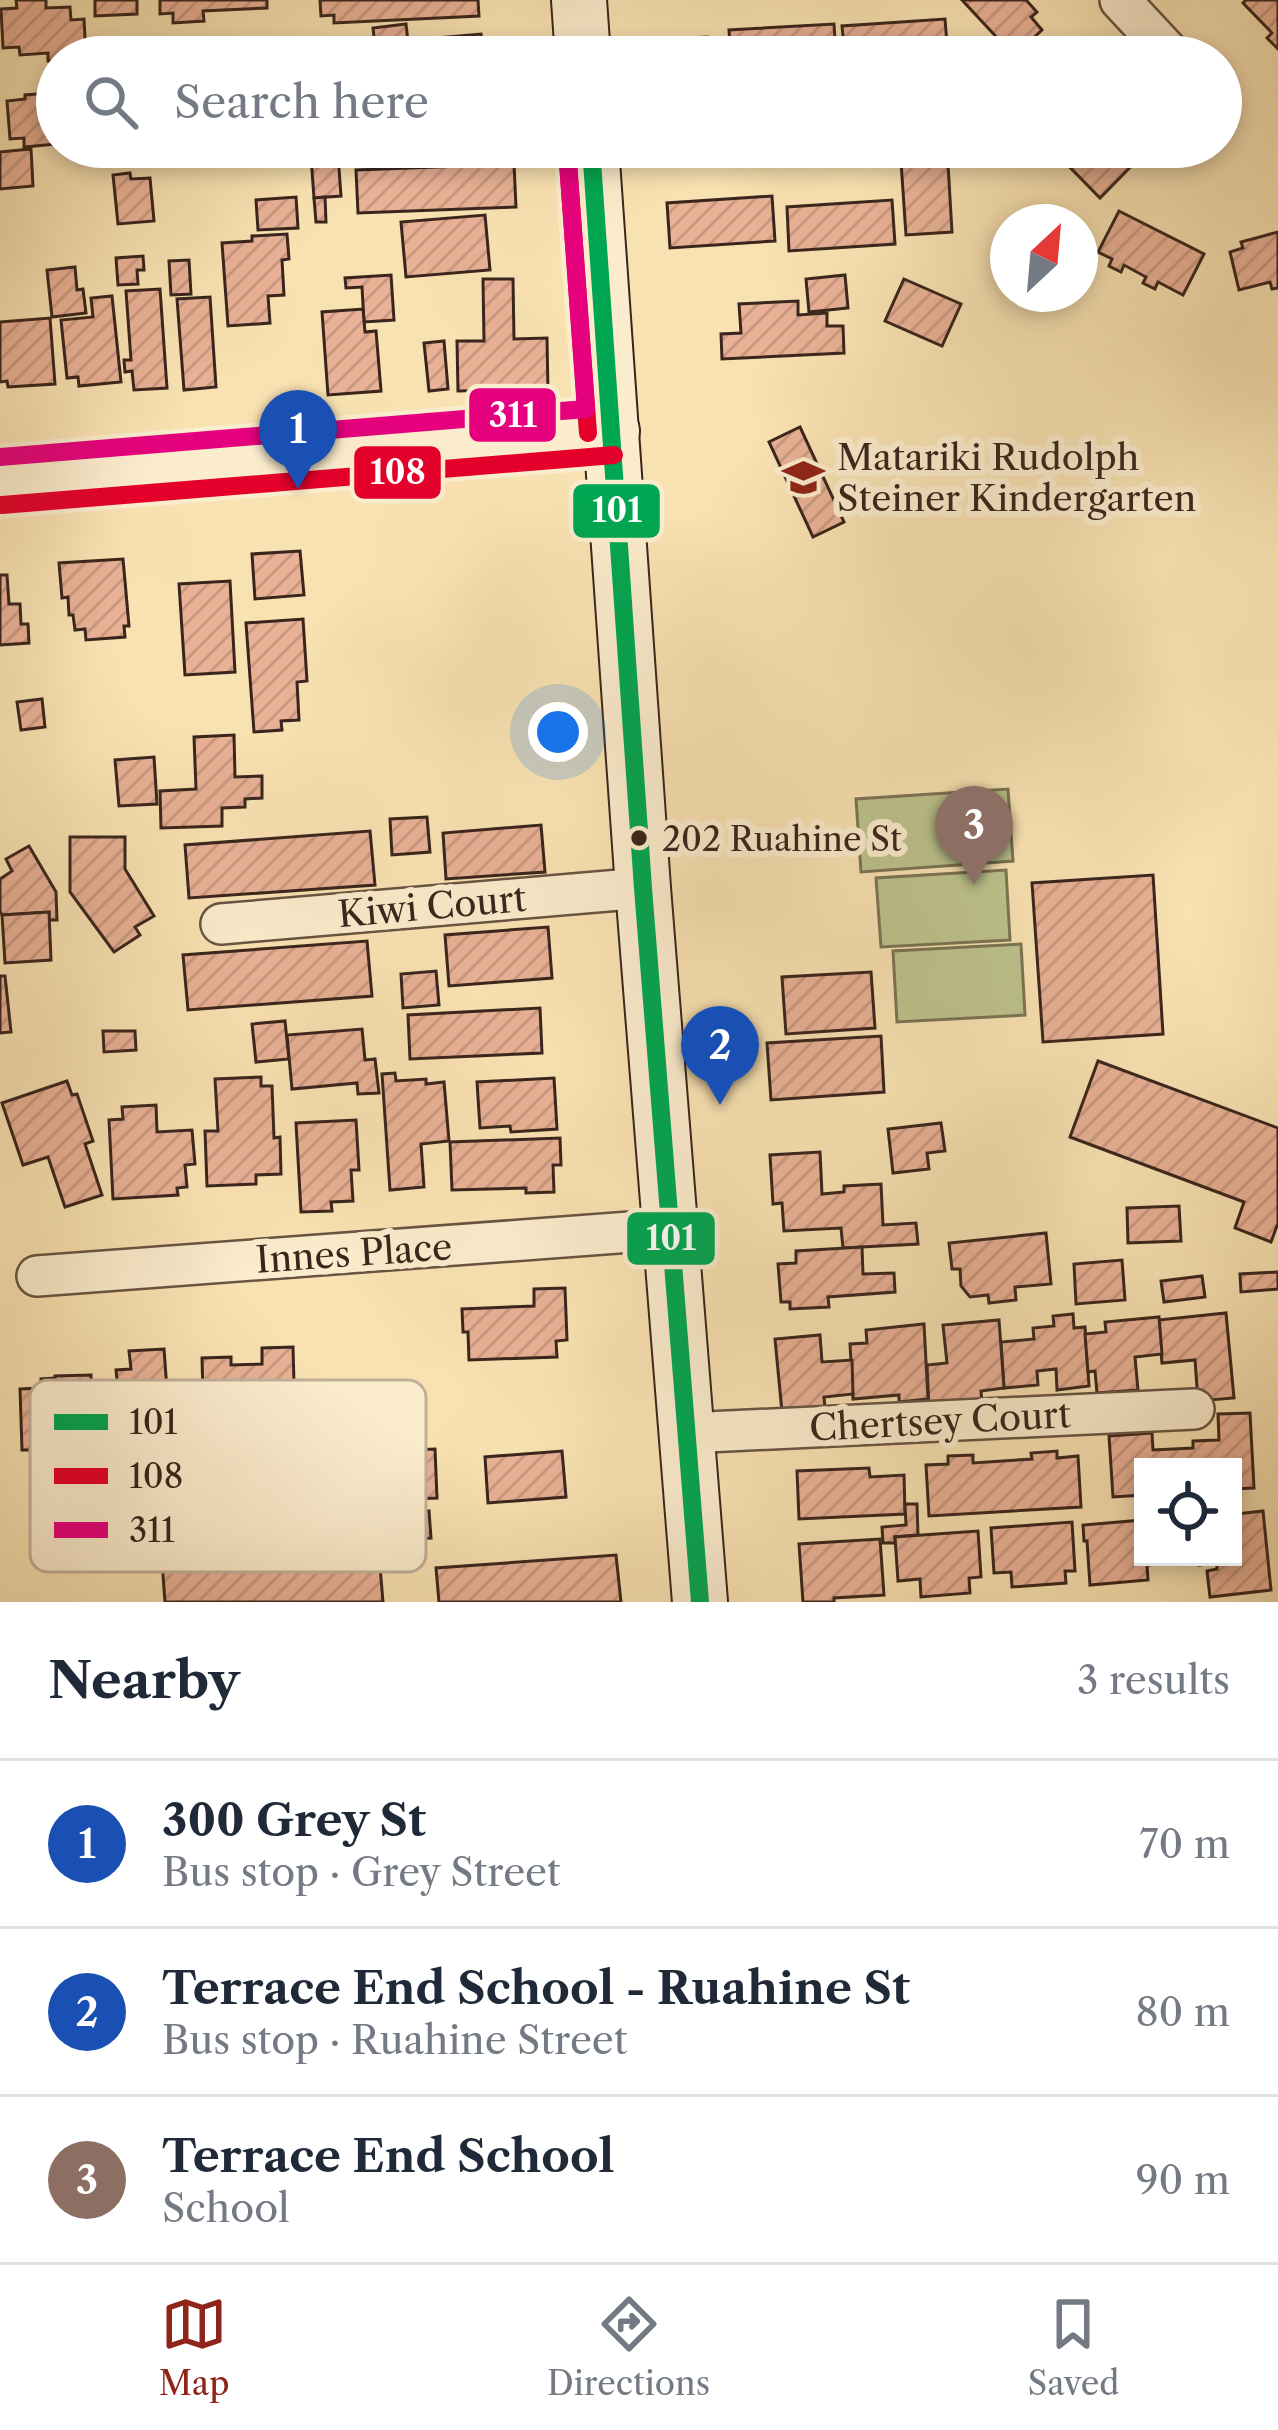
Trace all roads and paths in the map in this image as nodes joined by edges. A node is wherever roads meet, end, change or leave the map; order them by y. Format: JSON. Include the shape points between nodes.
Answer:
{"nodes":[{"id":1,"x":579,"y":0,"type":"edge"},
{"id":2,"x":1120,"y":0,"type":"edge"},
{"id":3,"x":582,"y":36,"type":"edge"},
{"id":4,"x":1154,"y":36,"type":"edge"},
{"id":5,"x":593,"y":168,"type":"edge"},
{"id":6,"x":612,"y":430,"type":"junction"},
{"id":7,"x":0,"y":481,"type":"edge"},
{"id":8,"x":643,"y":888,"type":"junction"},
{"id":9,"x":221,"y":924,"type":"dead end"},
{"id":10,"x":671,"y":1229,"type":"junction"},
{"id":11,"x":37,"y":1276,"type":"dead end"},
{"id":12,"x":1194,"y":1409,"type":"dead end"},
{"id":13,"x":686,"y":1432,"type":"junction"},
{"id":14,"x":700,"y":1602,"type":"edge"}],
"edges":[{"from":1,"to":3,"type":"main road"},
{"from":2,"to":4,"type":"street"},
{"from":5,"to":6,"type":"main road"},
{"from":6,"to":7,"type":"main road"},
{"from":6,"to":8,"type":"main road"},
{"from":8,"to":9,"type":"street","name":"Kiwi Court"},
{"from":8,"to":10,"type":"main road"},
{"from":10,"to":11,"type":"street","name":"Innes Place"},
{"from":10,"to":13,"type":"main road"},
{"from":12,"to":13,"type":"street","name":"Chertsey Court"},
{"from":13,"to":14,"type":"main road"}]}
